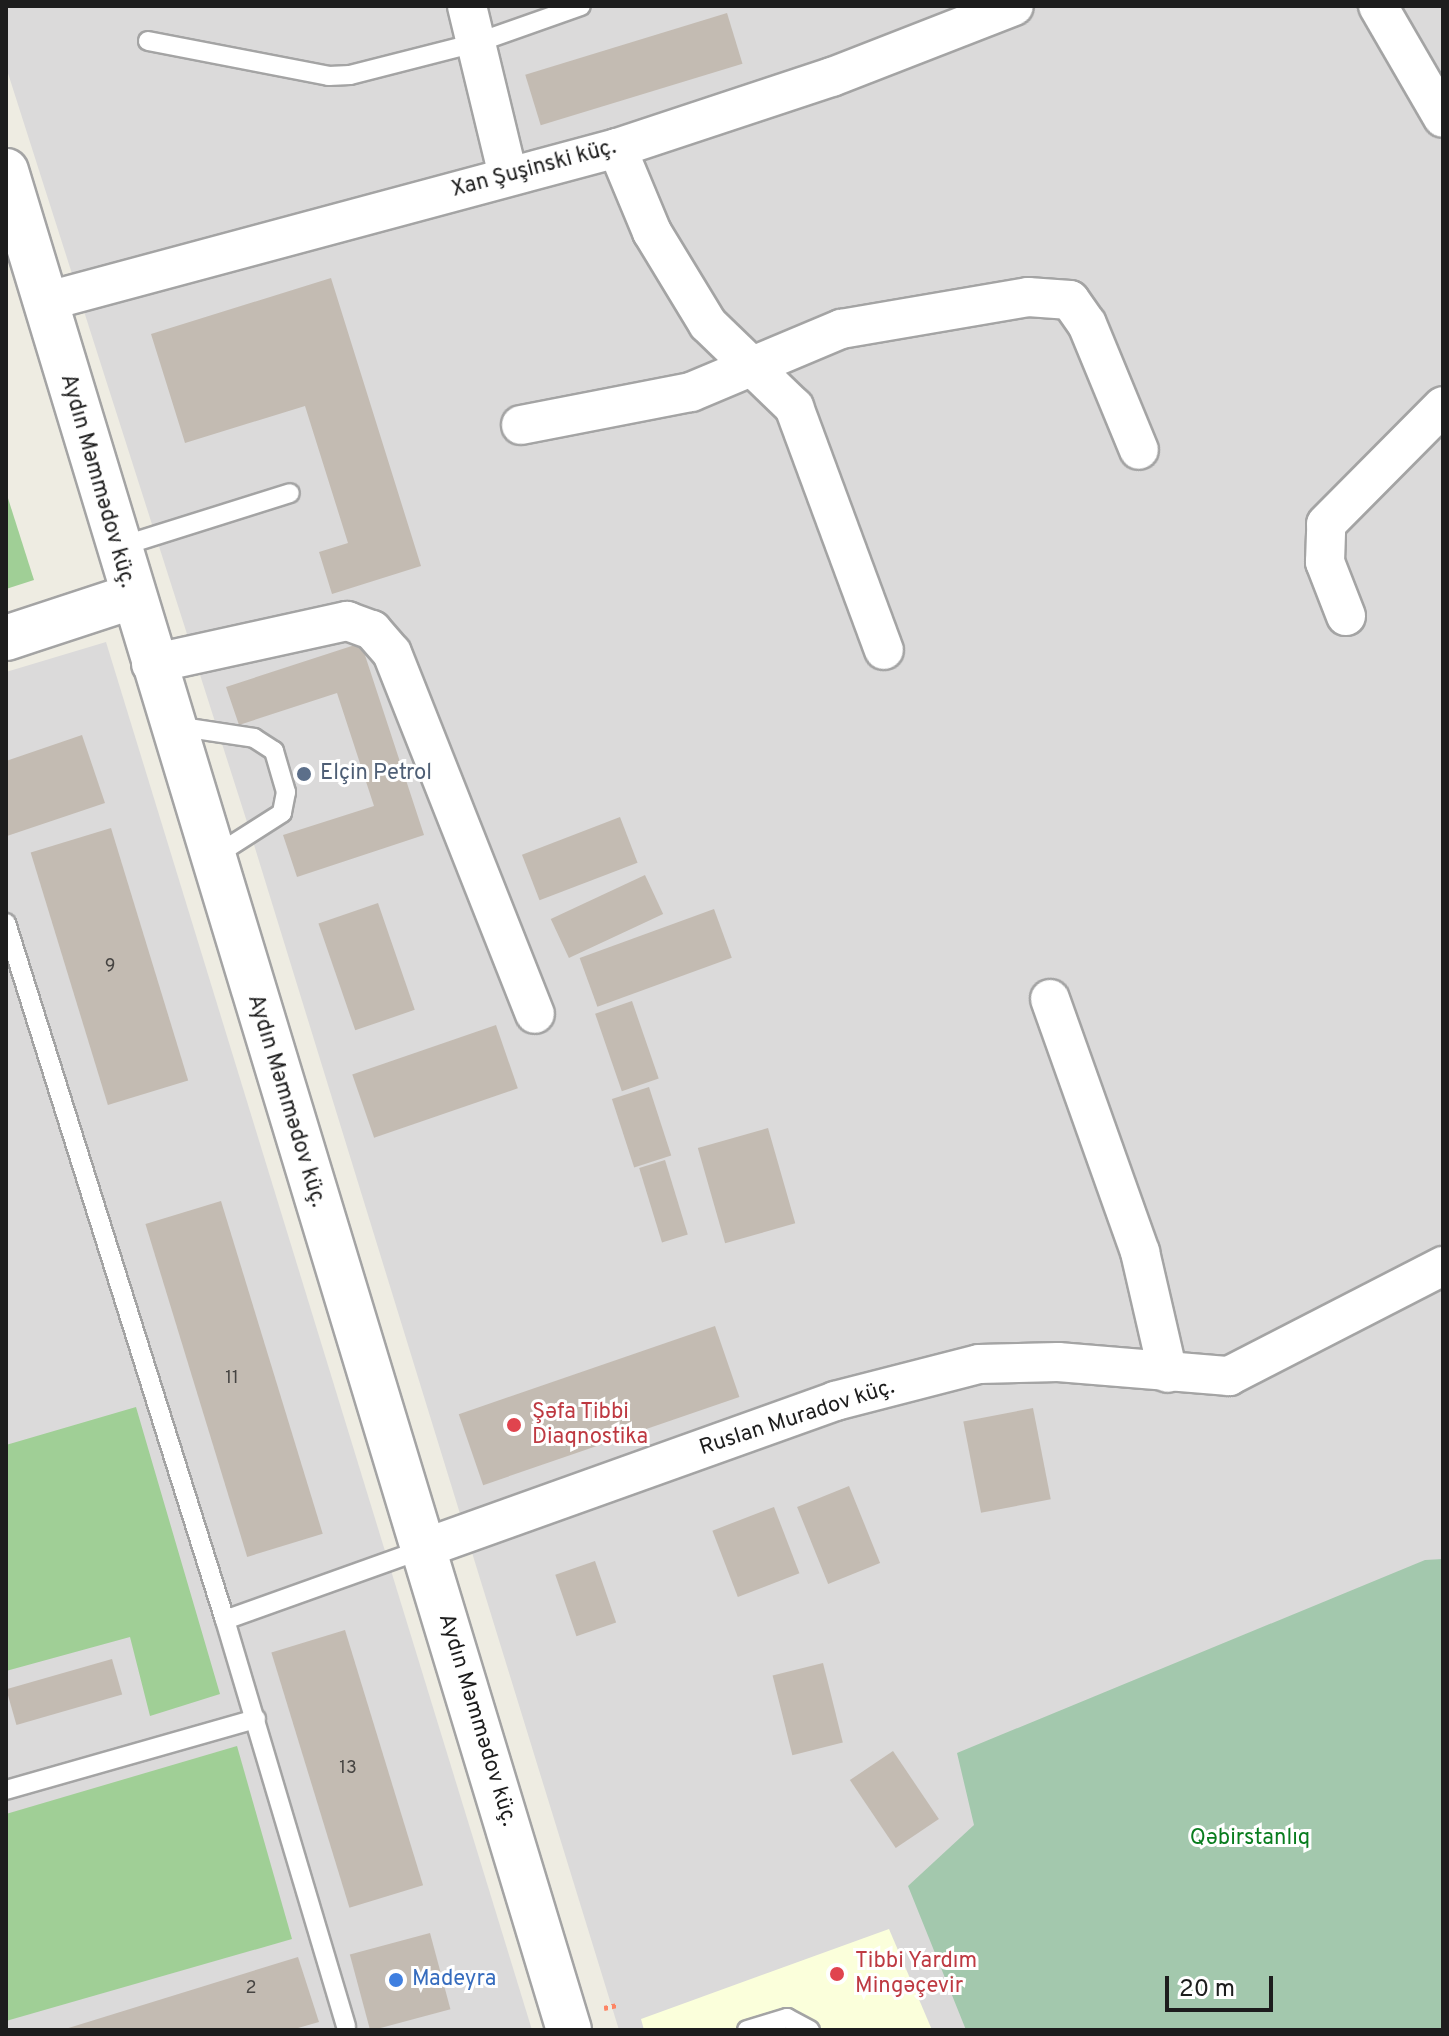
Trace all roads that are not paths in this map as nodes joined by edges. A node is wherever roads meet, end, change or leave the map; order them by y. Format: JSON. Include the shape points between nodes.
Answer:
{"nodes":[{"id":1,"x":467,"y":6,"type":"edge"},
{"id":2,"x":581,"y":6,"type":"edge"},
{"id":3,"x":1014,"y":6,"type":"edge"},
{"id":4,"x":1378,"y":6,"type":"edge"},
{"id":5,"x":148,"y":41,"type":"dead end"},
{"id":6,"x":476,"y":43,"type":"junction"},
{"id":7,"x":1443,"y":118,"type":"edge"},
{"id":8,"x":617,"y":148,"type":"junction"},
{"id":9,"x":6,"y":171,"type":"edge"},
{"id":10,"x":508,"y":175,"type":"junction"},
{"id":11,"x":44,"y":302,"type":"junction"},
{"id":12,"x":753,"y":363,"type":"junction"},
{"id":13,"x":1443,"y":406,"type":"edge"},
{"id":14,"x":521,"y":425,"type":"dead end"},
{"id":15,"x":1139,"y":450,"type":"dead end"},
{"id":16,"x":290,"y":493,"type":"dead end"},
{"id":17,"x":117,"y":548,"type":"junction"},
{"id":18,"x":131,"y":597,"type":"junction"},
{"id":19,"x":1346,"y":616,"type":"dead end"},
{"id":20,"x":6,"y":638,"type":"edge"},
{"id":21,"x":884,"y":650,"type":"dead end"},
{"id":22,"x":151,"y":664,"type":"junction"},
{"id":23,"x":170,"y":725,"type":"junction"},
{"id":24,"x":211,"y":858,"type":"junction"},
{"id":25,"x":6,"y":923,"type":"edge"},
{"id":26,"x":1050,"y":999,"type":"dead end"},
{"id":27,"x":535,"y":1014,"type":"dead end"},
{"id":28,"x":1443,"y":1266,"type":"edge"},
{"id":29,"x":1168,"y":1373,"type":"junction"},
{"id":30,"x":425,"y":1548,"type":"junction"},
{"id":31,"x":225,"y":1620,"type":"junction"},
{"id":32,"x":256,"y":1719,"type":"junction"},
{"id":33,"x":6,"y":1790,"type":"edge"},
{"id":34,"x":346,"y":2026,"type":"dead end"},
{"id":35,"x":569,"y":2030,"type":"edge"},
{"id":36,"x":747,"y":2030,"type":"edge"},
{"id":37,"x":810,"y":2030,"type":"edge"}],
"edges":[{"from":1,"to":6,"type":"street"},
{"from":2,"to":6,"type":"lane"},
{"from":3,"to":8,"type":"street","name":"Xan Şuşinski küç.","via":[[832,77]]},
{"from":4,"to":7,"type":"street"},
{"from":5,"to":6,"type":"lane","via":[[329,76]]},
{"from":6,"to":10,"type":"street"},
{"from":8,"to":10,"type":"street","name":"Xan Şuşinski küç."},
{"from":8,"to":12,"type":"street","via":[[652,232],[708,324]]},
{"from":9,"to":11,"type":"street","name":"Aydın Məmmədov küç."},
{"from":10,"to":11,"type":"street","name":"Xan Şuşinski küç."},
{"from":11,"to":17,"type":"street","name":"Aydın Məmmədov küç."},
{"from":12,"to":14,"type":"street","via":[[649,404]]},
{"from":12,"to":15,"type":"street","via":[[841,329],[1028,297],[1070,300],[1087,324]]},
{"from":12,"to":21,"type":"street","via":[[794,407]]},
{"from":13,"to":19,"type":"street","via":[[1326,524],[1325,562]]},
{"from":16,"to":17,"type":"lane"},
{"from":17,"to":18,"type":"street","name":"Aydın Məmmədov küç."},
{"from":18,"to":20,"type":"street"},
{"from":18,"to":22,"type":"street","name":"Aydın Məmmədov küç."},
{"from":22,"to":23,"type":"street","name":"Aydın Məmmədov küç."},
{"from":22,"to":27,"type":"street","via":[[347,621],[372,630],[392,653]]},
{"from":23,"to":24,"type":"street","name":"Aydın Məmmədov küç."},
{"from":23,"to":24,"type":"lane","via":[[254,738],[274,751],[286,792],[282,813]]},
{"from":24,"to":30,"type":"street","name":"Aydın Məmmədov küç."},
{"from":25,"to":31,"type":"lane"},
{"from":26,"to":29,"type":"street","via":[[1140,1252]]},
{"from":28,"to":29,"type":"street","name":"Ruslan Muradov küç.","via":[[1252,1367],[1210,1379]]},
{"from":29,"to":30,"type":"street","name":"Ruslan Muradov küç.","via":[[1058,1362],[979,1364],[835,1401]]},
{"from":30,"to":31,"type":"lane"},
{"from":30,"to":35,"type":"street","name":"Aydın Məmmədov küç."},
{"from":31,"to":32,"type":"lane"},
{"from":32,"to":33,"type":"lane"},
{"from":32,"to":34,"type":"lane"},
{"from":36,"to":37,"type":"lane","via":[[787,2018]]}]}
